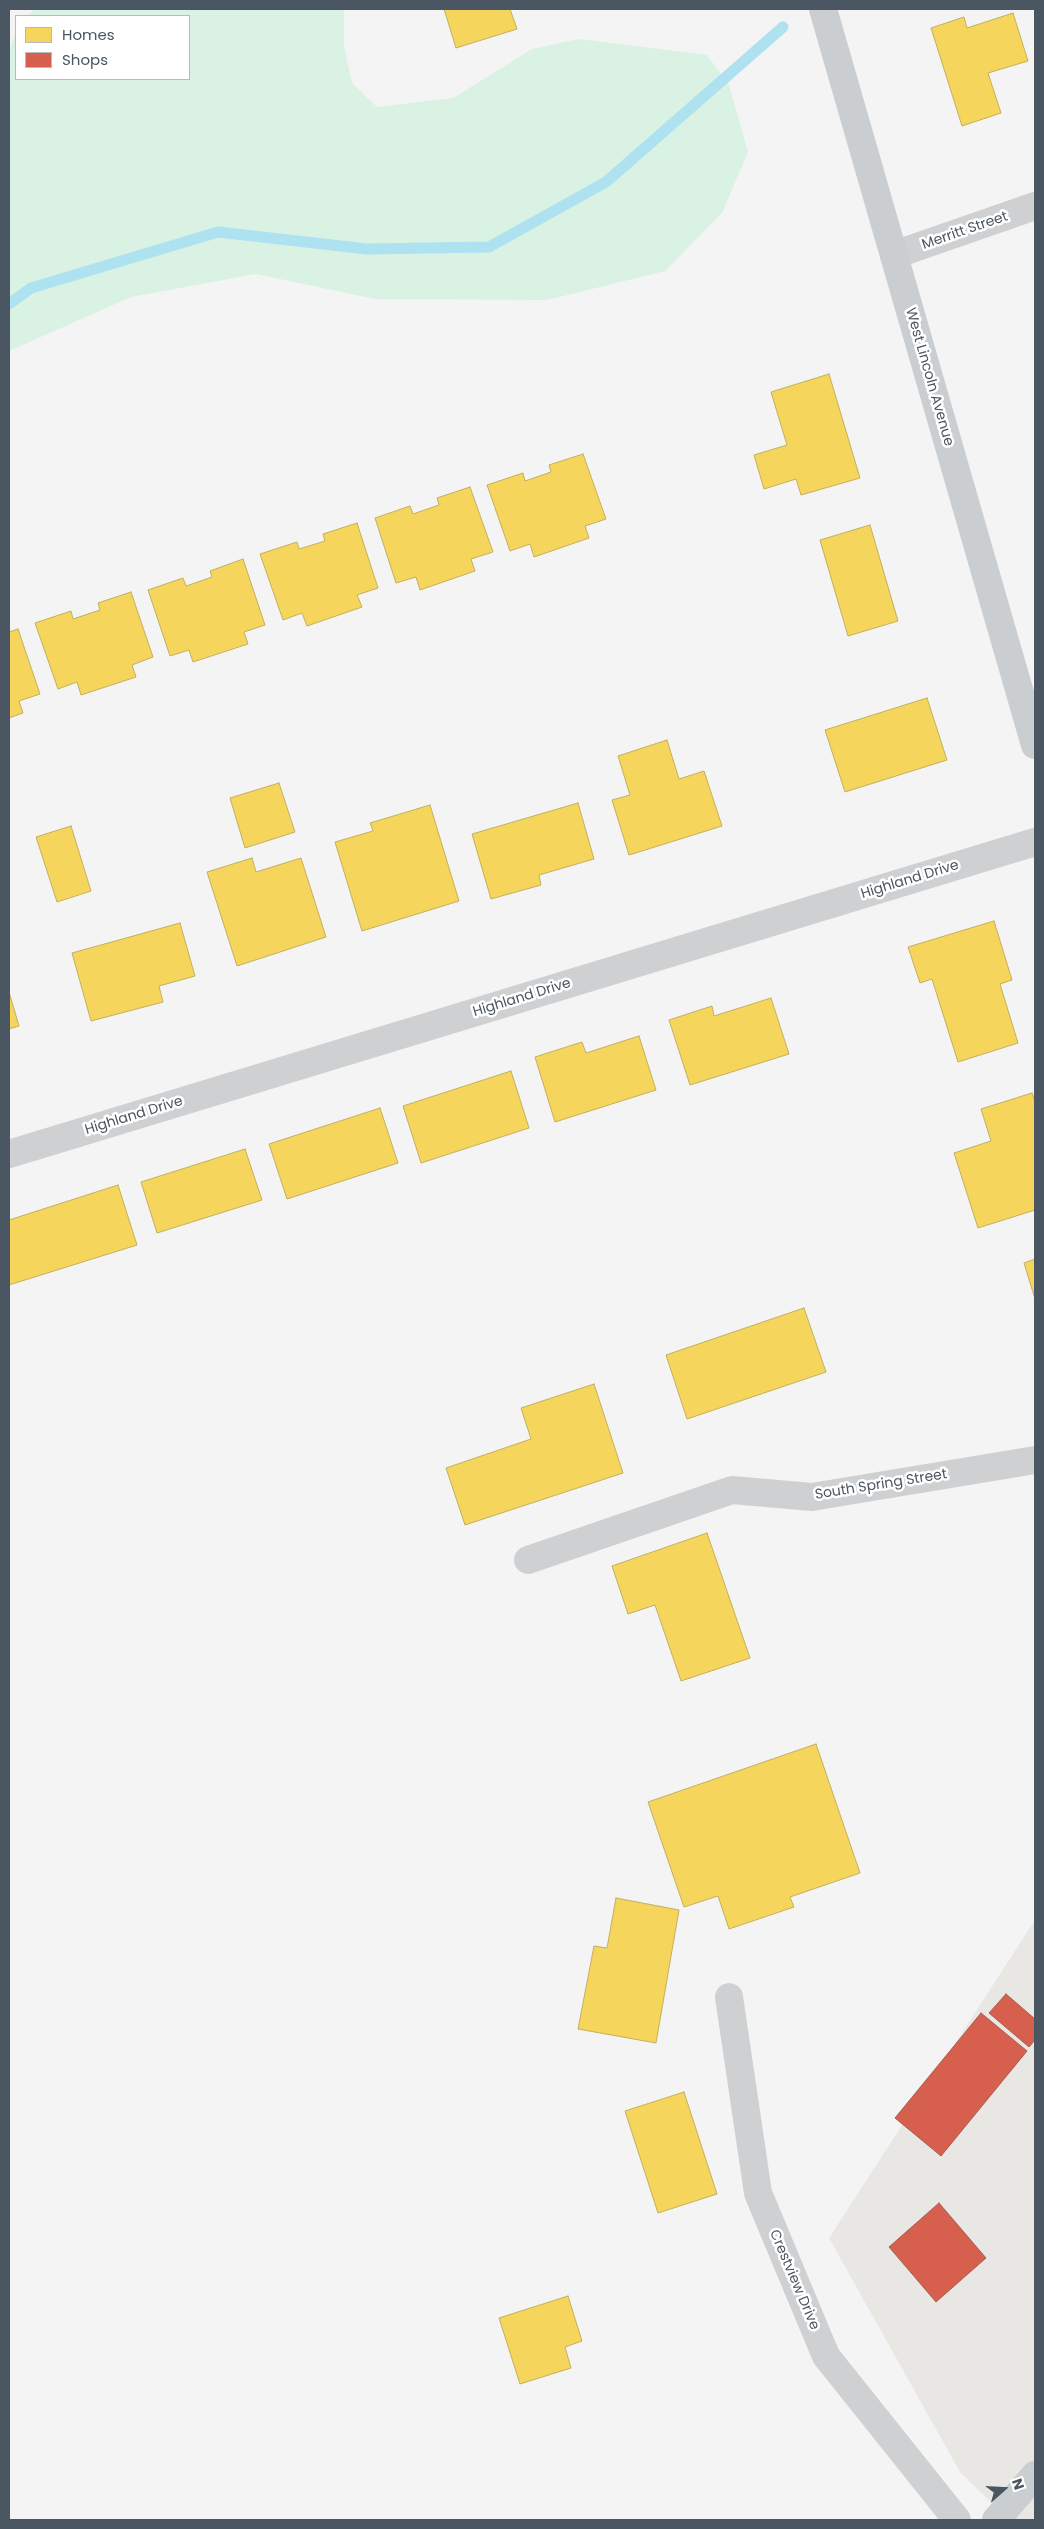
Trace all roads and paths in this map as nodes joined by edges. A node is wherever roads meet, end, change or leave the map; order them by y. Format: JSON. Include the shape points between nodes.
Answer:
{"nodes":[{"id":1,"x":823,"y":9,"type":"edge"},
{"id":2,"x":1035,"y":206,"type":"edge"},
{"id":3,"x":894,"y":256,"type":"junction"},
{"id":4,"x":1035,"y":745,"type":"edge"},
{"id":5,"x":1035,"y":842,"type":"edge"},
{"id":6,"x":9,"y":1154,"type":"edge"},
{"id":7,"x":1035,"y":1460,"type":"edge"},
{"id":8,"x":528,"y":1560,"type":"dead end"},
{"id":9,"x":729,"y":1997,"type":"dead end"},
{"id":10,"x":1035,"y":2475,"type":"edge"},
{"id":11,"x":957,"y":2520,"type":"edge"},
{"id":12,"x":996,"y":2520,"type":"edge"}],
"edges":[{"from":1,"to":3,"type":"main road","name":"West Lincoln Avenue"},
{"from":2,"to":3,"type":"street","name":"Merritt Street"},
{"from":3,"to":4,"type":"main road","name":"West Lincoln Avenue"},
{"from":5,"to":6,"type":"street","name":"Highland Drive"},
{"from":7,"to":8,"type":"street","name":"South Spring Street","via":[[812,1497],[732,1490]]},
{"from":9,"to":11,"type":"street","name":"Crestview Drive","via":[[758,2192],[826,2356]]},
{"from":10,"to":12,"type":"main road"}]}
